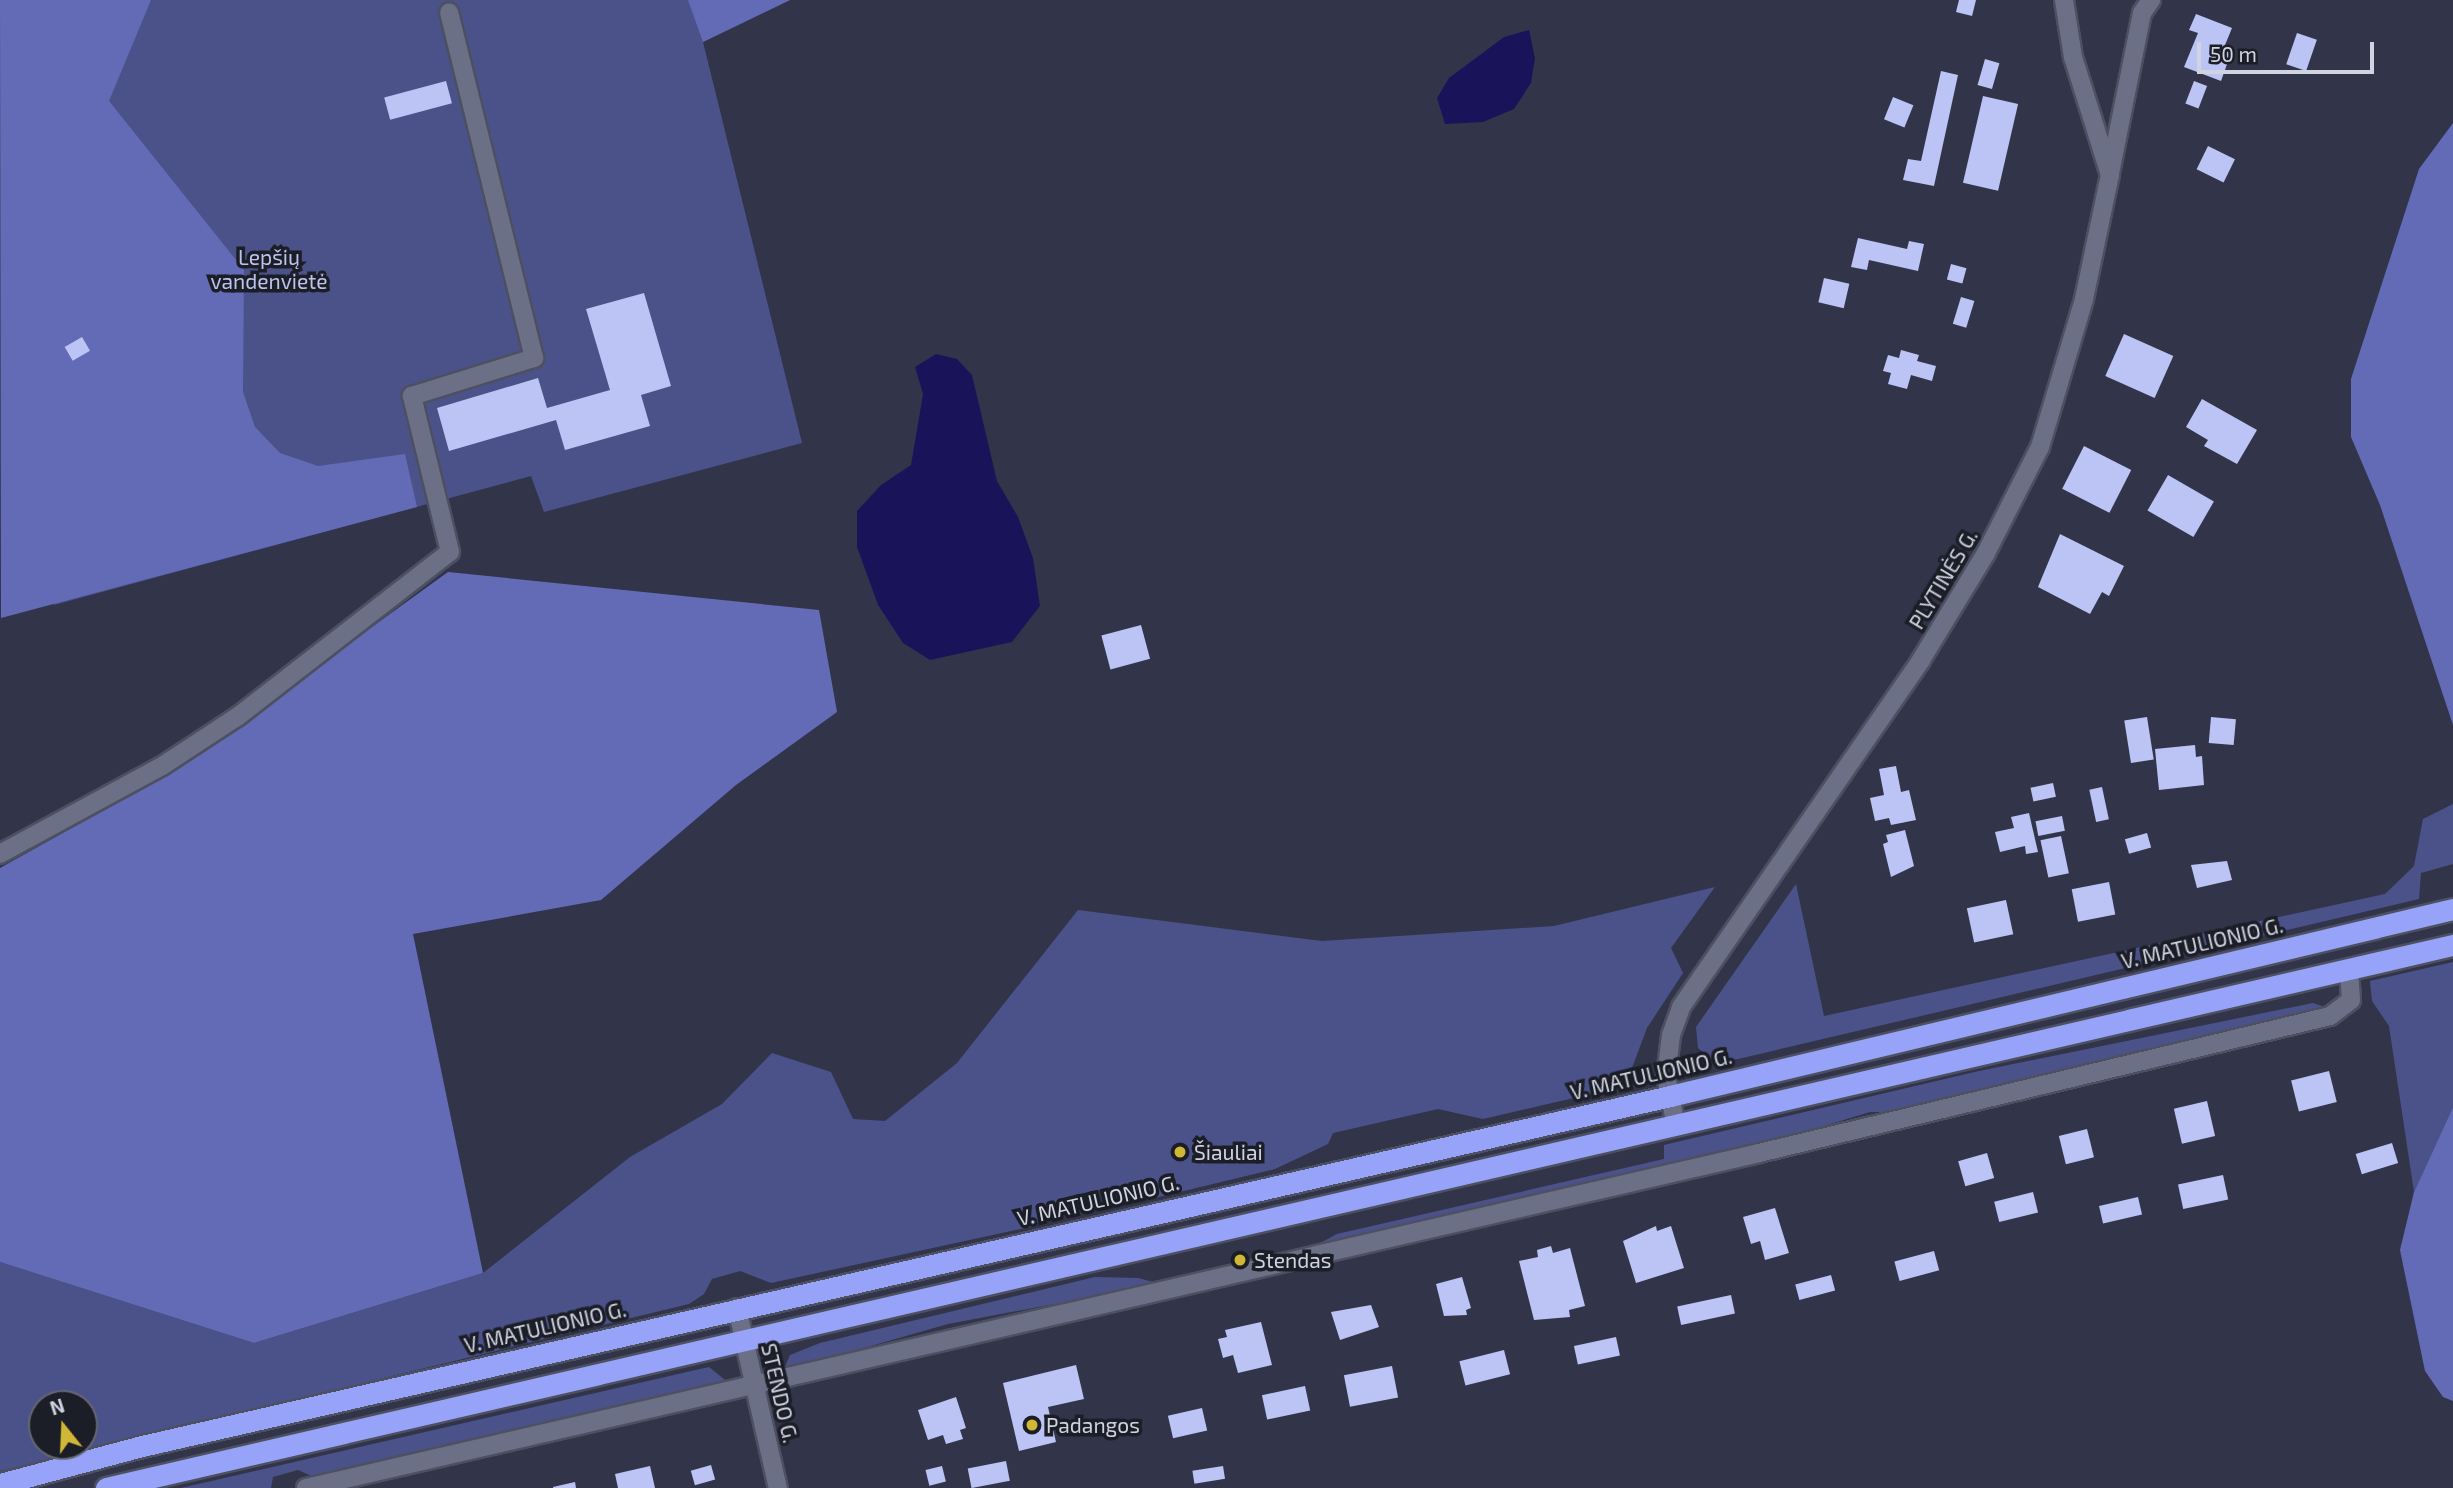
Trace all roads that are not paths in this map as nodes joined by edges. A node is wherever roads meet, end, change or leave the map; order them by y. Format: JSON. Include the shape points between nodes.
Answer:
{"nodes":[{"id":1,"x":2064,"y":0,"type":"edge"},
{"id":2,"x":2151,"y":0,"type":"edge"},
{"id":3,"x":449,"y":12,"type":"dead end"},
{"id":4,"x":2110,"y":175,"type":"junction"},
{"id":5,"x":0,"y":854,"type":"edge"},
{"id":6,"x":2453,"y":909,"type":"edge"},
{"id":7,"x":2453,"y":945,"type":"edge"},
{"id":8,"x":2349,"y":970,"type":"junction"},
{"id":9,"x":1670,"y":1096,"type":"junction"},
{"id":10,"x":1676,"y":1126,"type":"junction"},
{"id":11,"x":737,"y":1308,"type":"junction"},
{"id":12,"x":744,"y":1341,"type":"junction"},
{"id":13,"x":754,"y":1384,"type":"junction"},
{"id":14,"x":0,"y":1484,"type":"edge"},
{"id":15,"x":106,"y":1488,"type":"edge"},
{"id":16,"x":306,"y":1488,"type":"edge"},
{"id":17,"x":778,"y":1488,"type":"edge"}],
"edges":[{"from":1,"to":4,"type":"street","name":"PLYTINĖS G.","via":[[2073,57]]},
{"from":2,"to":4,"type":"street","via":[[2142,13]]},
{"from":3,"to":5,"type":"street","via":[[534,358],[412,396],[450,552],[237,717],[162,766]]},
{"from":4,"to":9,"type":"street","name":"PLYTINĖS G.","via":[[2084,299],[2040,447],[2021,490],[1921,660],[1681,1007],[1666,1061]]},
{"from":6,"to":9,"type":"highway","name":"V. MATULIONIO G."},
{"from":7,"to":8,"type":"highway"},
{"from":8,"to":10,"type":"highway"},
{"from":8,"to":13,"type":"street","via":[[2351,1000],[2330,1016]]},
{"from":9,"to":10,"type":"street","name":"PLYTINĖS G."},
{"from":9,"to":11,"type":"highway","name":"V. MATULIONIO G."},
{"from":10,"to":12,"type":"highway"},
{"from":11,"to":12,"type":"street","name":"STENDO G."},
{"from":11,"to":14,"type":"highway","name":"V. MATULIONIO G.","via":[[142,1446]]},
{"from":12,"to":13,"type":"street","name":"STENDO G."},
{"from":12,"to":15,"type":"highway"},
{"from":13,"to":16,"type":"street"},
{"from":13,"to":17,"type":"street","name":"STENDO G."}]}
